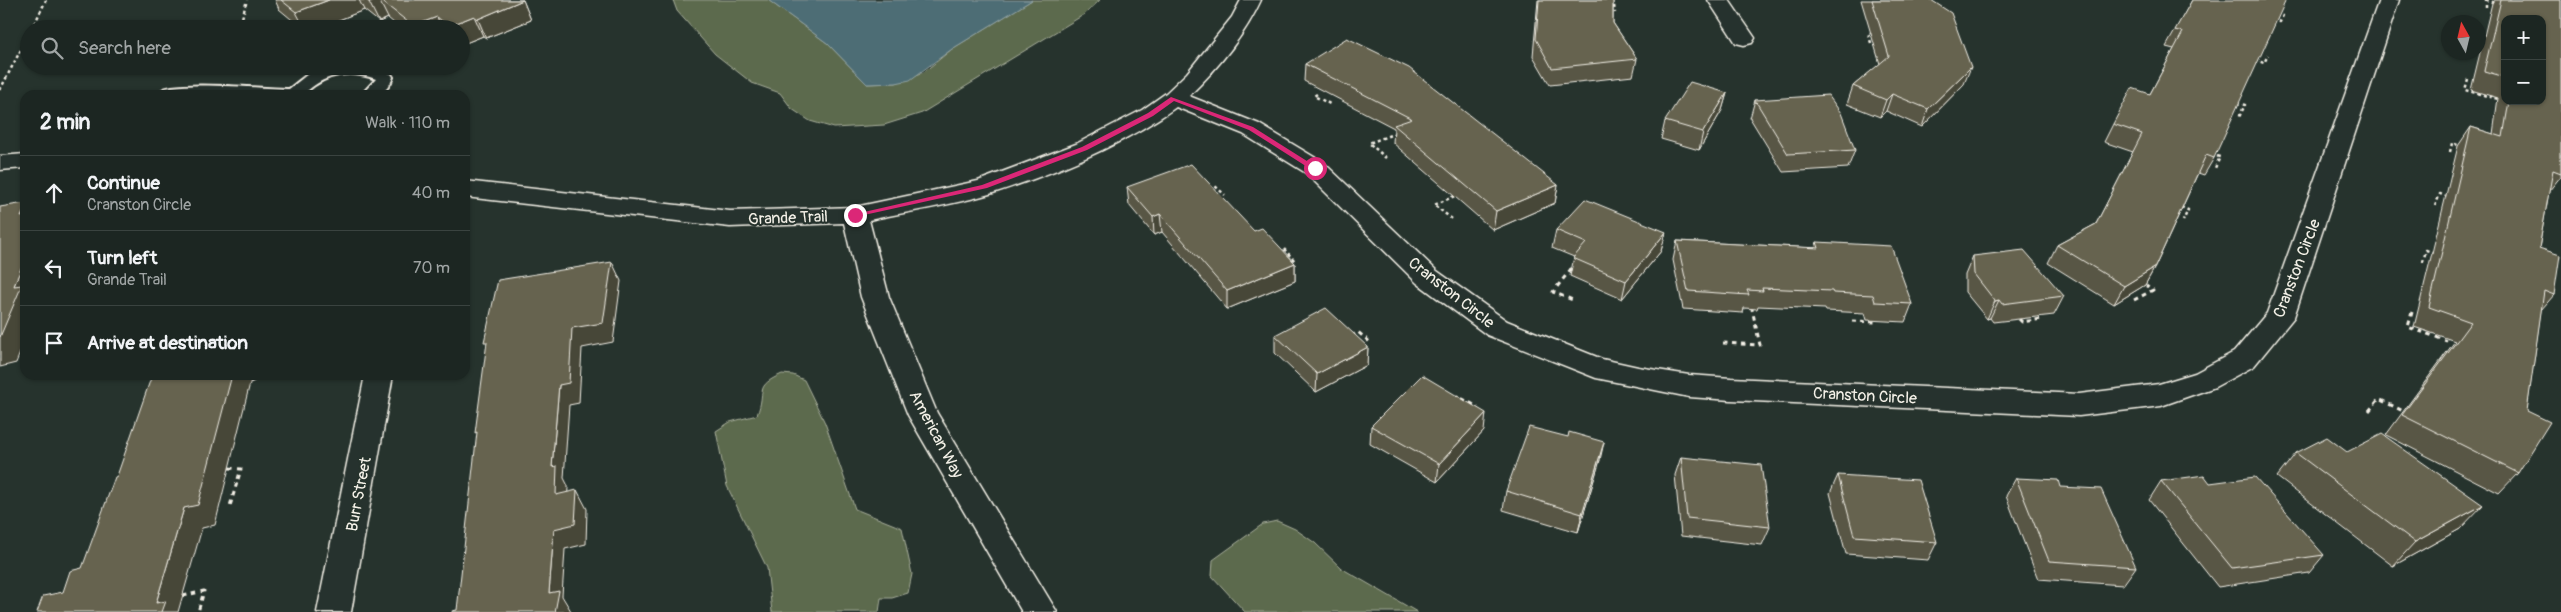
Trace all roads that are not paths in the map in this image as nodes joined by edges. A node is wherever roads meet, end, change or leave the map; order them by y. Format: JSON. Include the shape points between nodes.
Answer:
{"nodes":[{"id":1,"x":1251,"y":0,"type":"edge"},
{"id":2,"x":1718,"y":0,"type":"edge"},
{"id":3,"x":2389,"y":0,"type":"edge"},
{"id":4,"x":1744,"y":38,"type":"dead end"},
{"id":5,"x":318,"y":75,"type":"edge"},
{"id":6,"x":380,"y":75,"type":"edge"},
{"id":7,"x":299,"y":90,"type":"edge"},
{"id":8,"x":376,"y":90,"type":"edge"},
{"id":9,"x":1174,"y":98,"type":"junction"},
{"id":10,"x":20,"y":161,"type":"edge"},
{"id":11,"x":0,"y":163,"type":"edge"},
{"id":12,"x":470,"y":195,"type":"edge"},
{"id":13,"x":855,"y":215,"type":"junction"},
{"id":14,"x":378,"y":380,"type":"edge"},
{"id":15,"x":334,"y":612,"type":"edge"},
{"id":16,"x":1040,"y":612,"type":"edge"}],
"edges":[{"from":1,"to":9,"type":"street","name":"Grande Trail","via":[[1242,19],[1213,56]]},
{"from":2,"to":4,"type":"street"},
{"from":3,"to":9,"type":"street","name":"Cranston Circle","via":[[2280,317],[2244,359],[2205,380],[2161,395],[2078,405],[1722,388],[1664,382],[1596,368],[1497,328],[1427,277],[1315,168],[1251,129]]},
{"from":5,"to":7,"type":"lane"},
{"from":6,"to":8,"type":"lane","via":[[385,77]]},
{"from":9,"to":13,"type":"street","name":"Grande Trail","via":[[1085,149],[984,187]]},
{"from":10,"to":11,"type":"street"},
{"from":12,"to":13,"type":"street","name":"Grande Trail","via":[[730,219]]},
{"from":13,"to":16,"type":"street","name":"American Way","via":[[875,297],[923,415]]},
{"from":14,"to":15,"type":"street","name":"Burr Street"}]}
